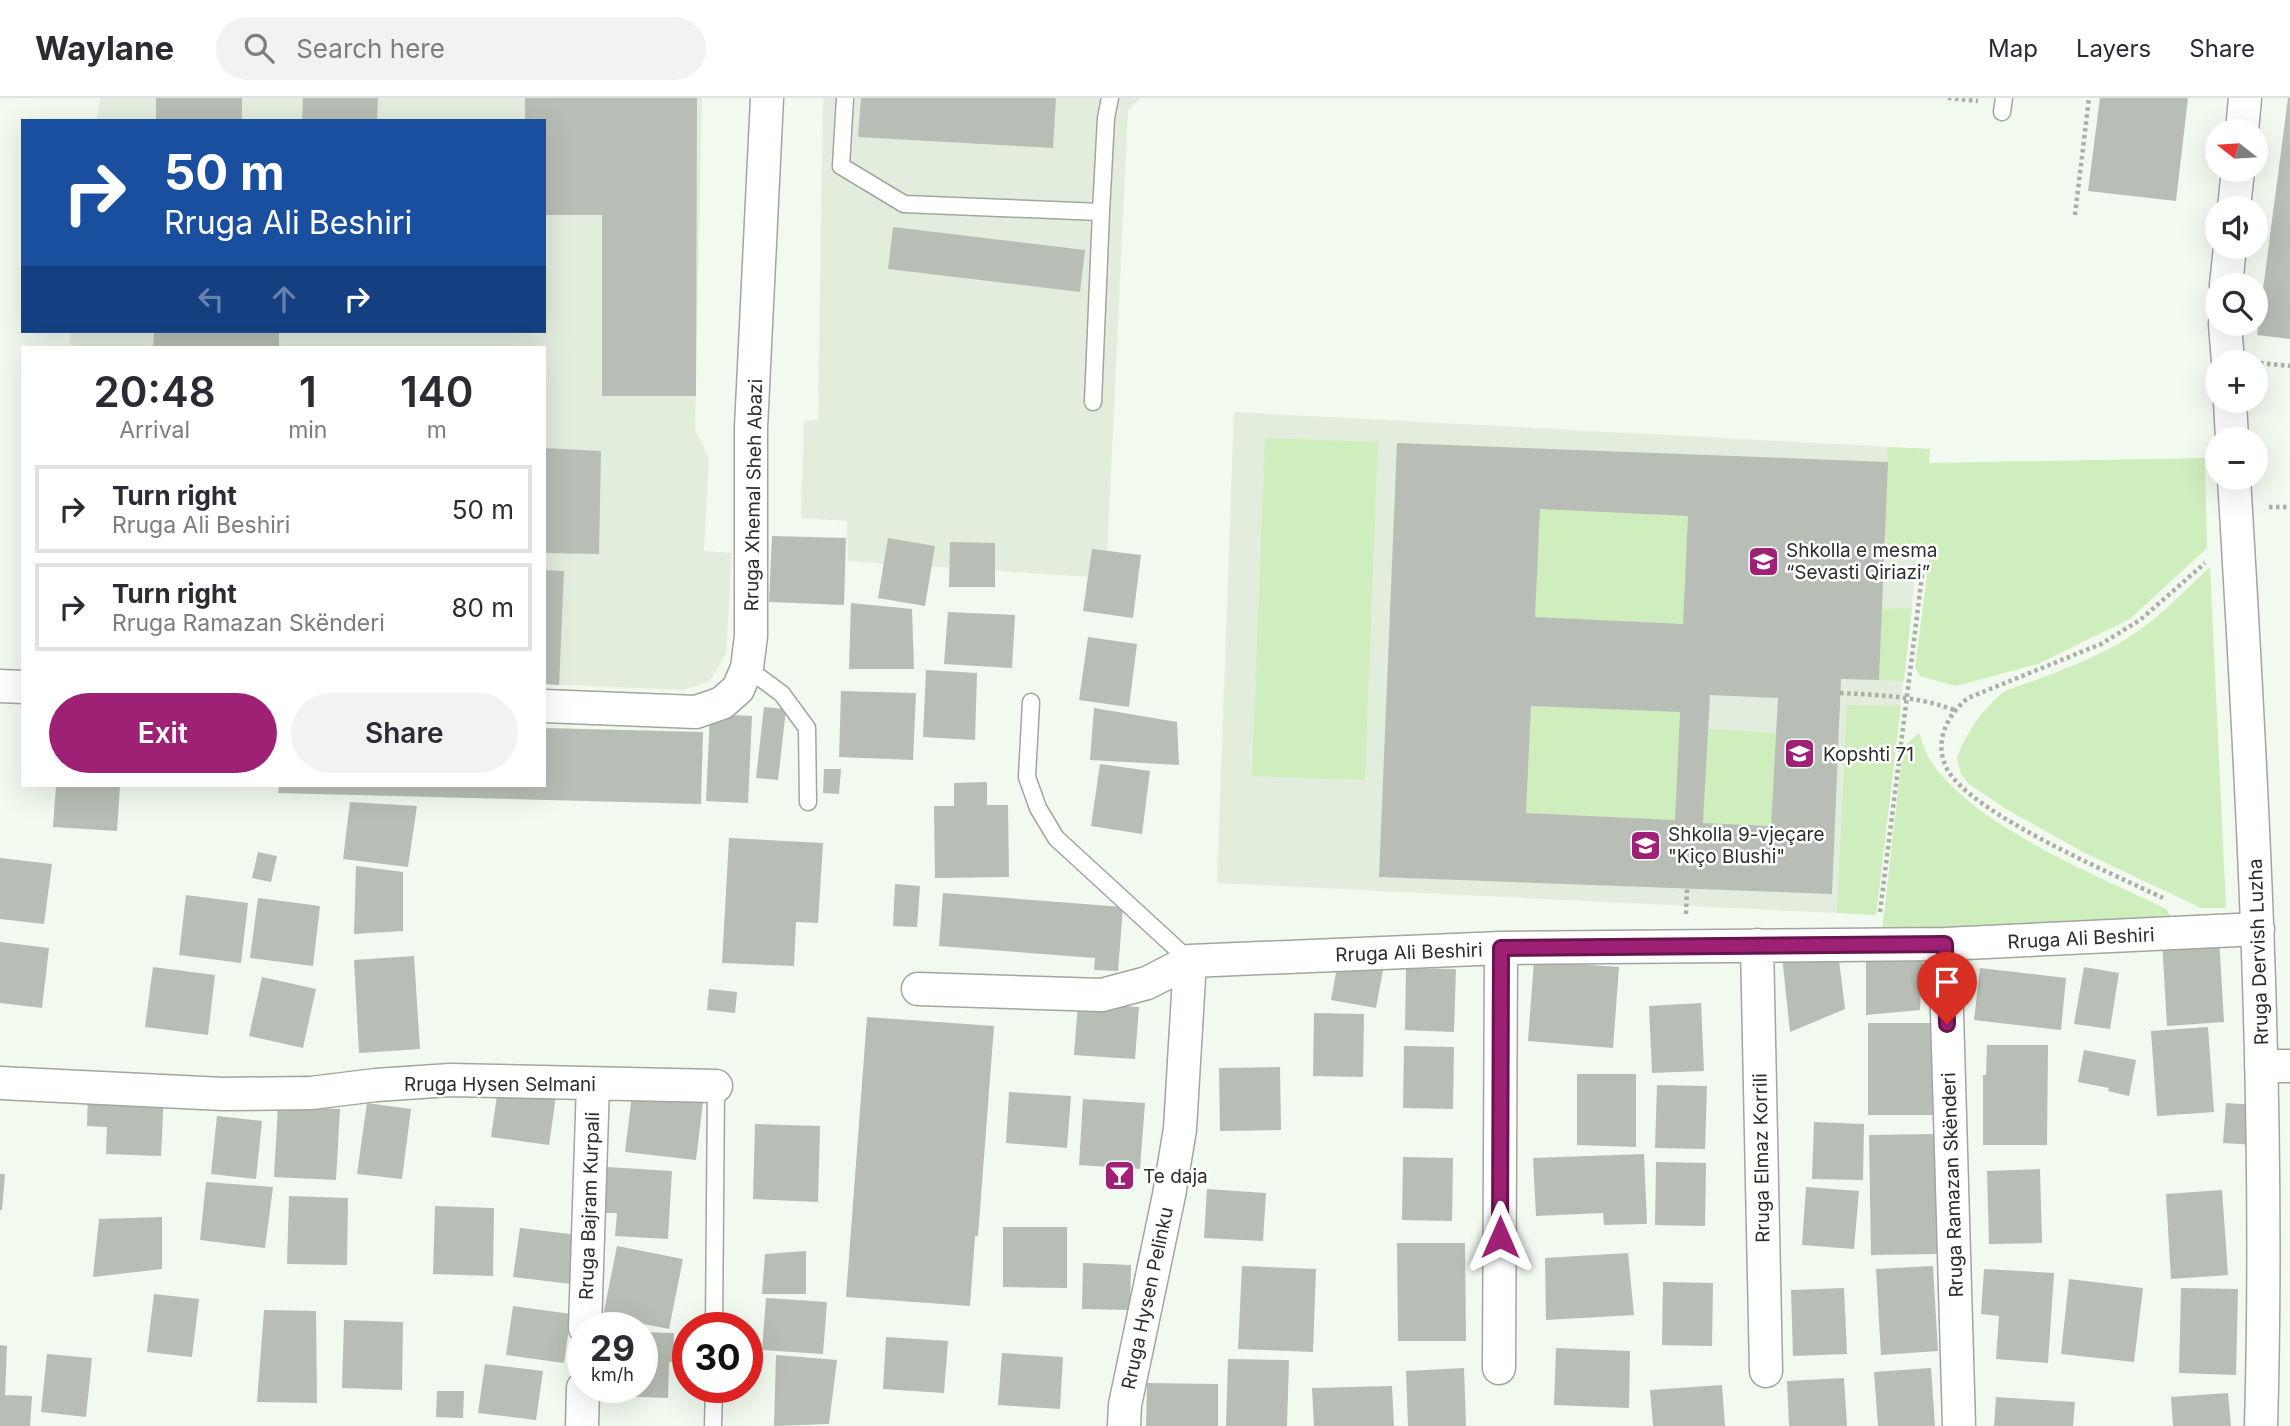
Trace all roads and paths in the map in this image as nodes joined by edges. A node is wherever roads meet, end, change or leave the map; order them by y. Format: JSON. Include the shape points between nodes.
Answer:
{"nodes":[{"id":1,"x":767,"y":98,"type":"edge"},
{"id":2,"x":845,"y":98,"type":"edge"},
{"id":3,"x":1110,"y":98,"type":"edge"},
{"id":4,"x":2089,"y":98,"type":"edge"},
{"id":5,"x":2245,"y":98,"type":"edge"},
{"id":6,"x":2243,"y":119,"type":"edge"},
{"id":7,"x":1101,"y":212,"type":"junction"},
{"id":8,"x":2075,"y":215,"type":"dead end"},
{"id":9,"x":2268,"y":364,"type":"edge"},
{"id":10,"x":2290,"y":366,"type":"edge"},
{"id":11,"x":1093,"y":402,"type":"dead end"},
{"id":12,"x":2235,"y":490,"type":"edge"},
{"id":13,"x":2238,"y":533,"type":"junction"},
{"id":14,"x":1884,"y":575,"type":"dead end"},
{"id":15,"x":747,"y":668,"type":"junction"},
{"id":16,"x":0,"y":686,"type":"edge"},
{"id":17,"x":21,"y":687,"type":"edge"},
{"id":18,"x":1840,"y":693,"type":"dead end"},
{"id":19,"x":1906,"y":696,"type":"junction"},
{"id":20,"x":1031,"y":702,"type":"dead end"},
{"id":21,"x":546,"y":706,"type":"edge"},
{"id":22,"x":1954,"y":709,"type":"junction"},
{"id":23,"x":808,"y":802,"type":"dead end"},
{"id":24,"x":1687,"y":889,"type":"dead end"},
{"id":25,"x":1686,"y":906,"type":"dead end"},
{"id":26,"x":2258,"y":929,"type":"junction"},
{"id":27,"x":2199,"y":932,"type":"junction"},
{"id":28,"x":1876,"y":944,"type":"junction"},
{"id":29,"x":1945,"y":944,"type":"junction"},
{"id":30,"x":1758,"y":946,"type":"junction"},
{"id":31,"x":1501,"y":948,"type":"junction"},
{"id":32,"x":1190,"y":961,"type":"junction"},
{"id":33,"x":918,"y":989,"type":"dead end"},
{"id":34,"x":2276,"y":1066,"type":"edge"},
{"id":35,"x":0,"y":1083,"type":"edge"},
{"id":36,"x":593,"y":1084,"type":"junction"},
{"id":37,"x":716,"y":1086,"type":"joint"},
{"id":38,"x":586,"y":1312,"type":"edge"},
{"id":39,"x":714,"y":1312,"type":"edge"},
{"id":40,"x":1499,"y":1368,"type":"dead end"},
{"id":41,"x":1766,"y":1371,"type":"dead end"},
{"id":42,"x":583,"y":1403,"type":"edge"},
{"id":43,"x":714,"y":1403,"type":"edge"},
{"id":44,"x":582,"y":1426,"type":"edge"},
{"id":45,"x":713,"y":1426,"type":"edge"},
{"id":46,"x":1124,"y":1426,"type":"edge"},
{"id":47,"x":1959,"y":1426,"type":"edge"},
{"id":48,"x":2261,"y":1426,"type":"edge"}],
"edges":[{"from":1,"to":15,"type":"street","name":"Rruga Xhemal Sheh Abazi","via":[[751,428]]},
{"from":2,"to":7,"type":"lane","via":[[841,166],[904,204]]},
{"from":3,"to":7,"type":"lane"},
{"from":4,"to":8,"type":"path"},
{"from":5,"to":6,"type":"street"},
{"from":7,"to":11,"type":"lane"},
{"from":9,"to":10,"type":"path"},
{"from":12,"to":13,"type":"street","name":"Rruga Dervish Luzha"},
{"from":13,"to":22,"type":"path","via":[[2140,621],[2101,644],[1968,698]]},
{"from":13,"to":26,"type":"street","name":"Rruga Dervish Luzha"},
{"from":14,"to":19,"type":"path","via":[[1922,576]]},
{"from":15,"to":21,"type":"street","name":"Rruga Xhemal Sheh Abazi","via":[[738,689],[722,704],[696,712]]},
{"from":15,"to":23,"type":"lane","via":[[782,694],[807,728]]},
{"from":16,"to":17,"type":"street"},
{"from":18,"to":19,"type":"path"},
{"from":19,"to":22,"type":"path"},
{"from":19,"to":28,"type":"path"},
{"from":20,"to":32,"type":"lane","via":[[1027,778],[1056,838]]},
{"from":22,"to":27,"type":"path","via":[[1943,730],[1941,748],[1947,769],[1960,784],[2028,831],[2173,903]]},
{"from":24,"to":25,"type":"path"},
{"from":26,"to":27,"type":"street","name":"Rruga Ali Beshiri"},
{"from":26,"to":34,"type":"street","name":"Rruga Dervish Luzha"},
{"from":27,"to":29,"type":"street","name":"Rruga Ali Beshiri"},
{"from":28,"to":29,"type":"street","name":"Rruga Ali Beshiri"},
{"from":28,"to":30,"type":"street","name":"Rruga Ali Beshiri"},
{"from":29,"to":47,"type":"street","name":"Rruga Ramazan Skënderi"},
{"from":30,"to":31,"type":"street","name":"Rruga Ali Beshiri"},
{"from":30,"to":41,"type":"street","name":"Rruga Elmaz Korrili"},
{"from":31,"to":32,"type":"street","name":"Rruga Ali Beshiri"},
{"from":31,"to":40,"type":"street"},
{"from":32,"to":33,"type":"street","name":"Rruga Ali Beshiri","via":[[1147,983],[1102,995]]},
{"from":32,"to":46,"type":"street","name":"Rruga Hysen Pelinku","via":[[1180,1129]]},
{"from":34,"to":48,"type":"street","name":"Rruga Dervish Luzha"},
{"from":35,"to":36,"type":"street","name":"Rruga Hysen Selmani","via":[[223,1094],[311,1093],[450,1080]]},
{"from":36,"to":37,"type":"street","name":"Rruga Hysen Selmani"},
{"from":36,"to":38,"type":"street","name":"Rruga Bajram Kurpali"},
{"from":37,"to":39,"type":"lane","name":"Rruga Hysen Selmani"},
{"from":42,"to":44,"type":"street"},
{"from":43,"to":45,"type":"lane"}]}
